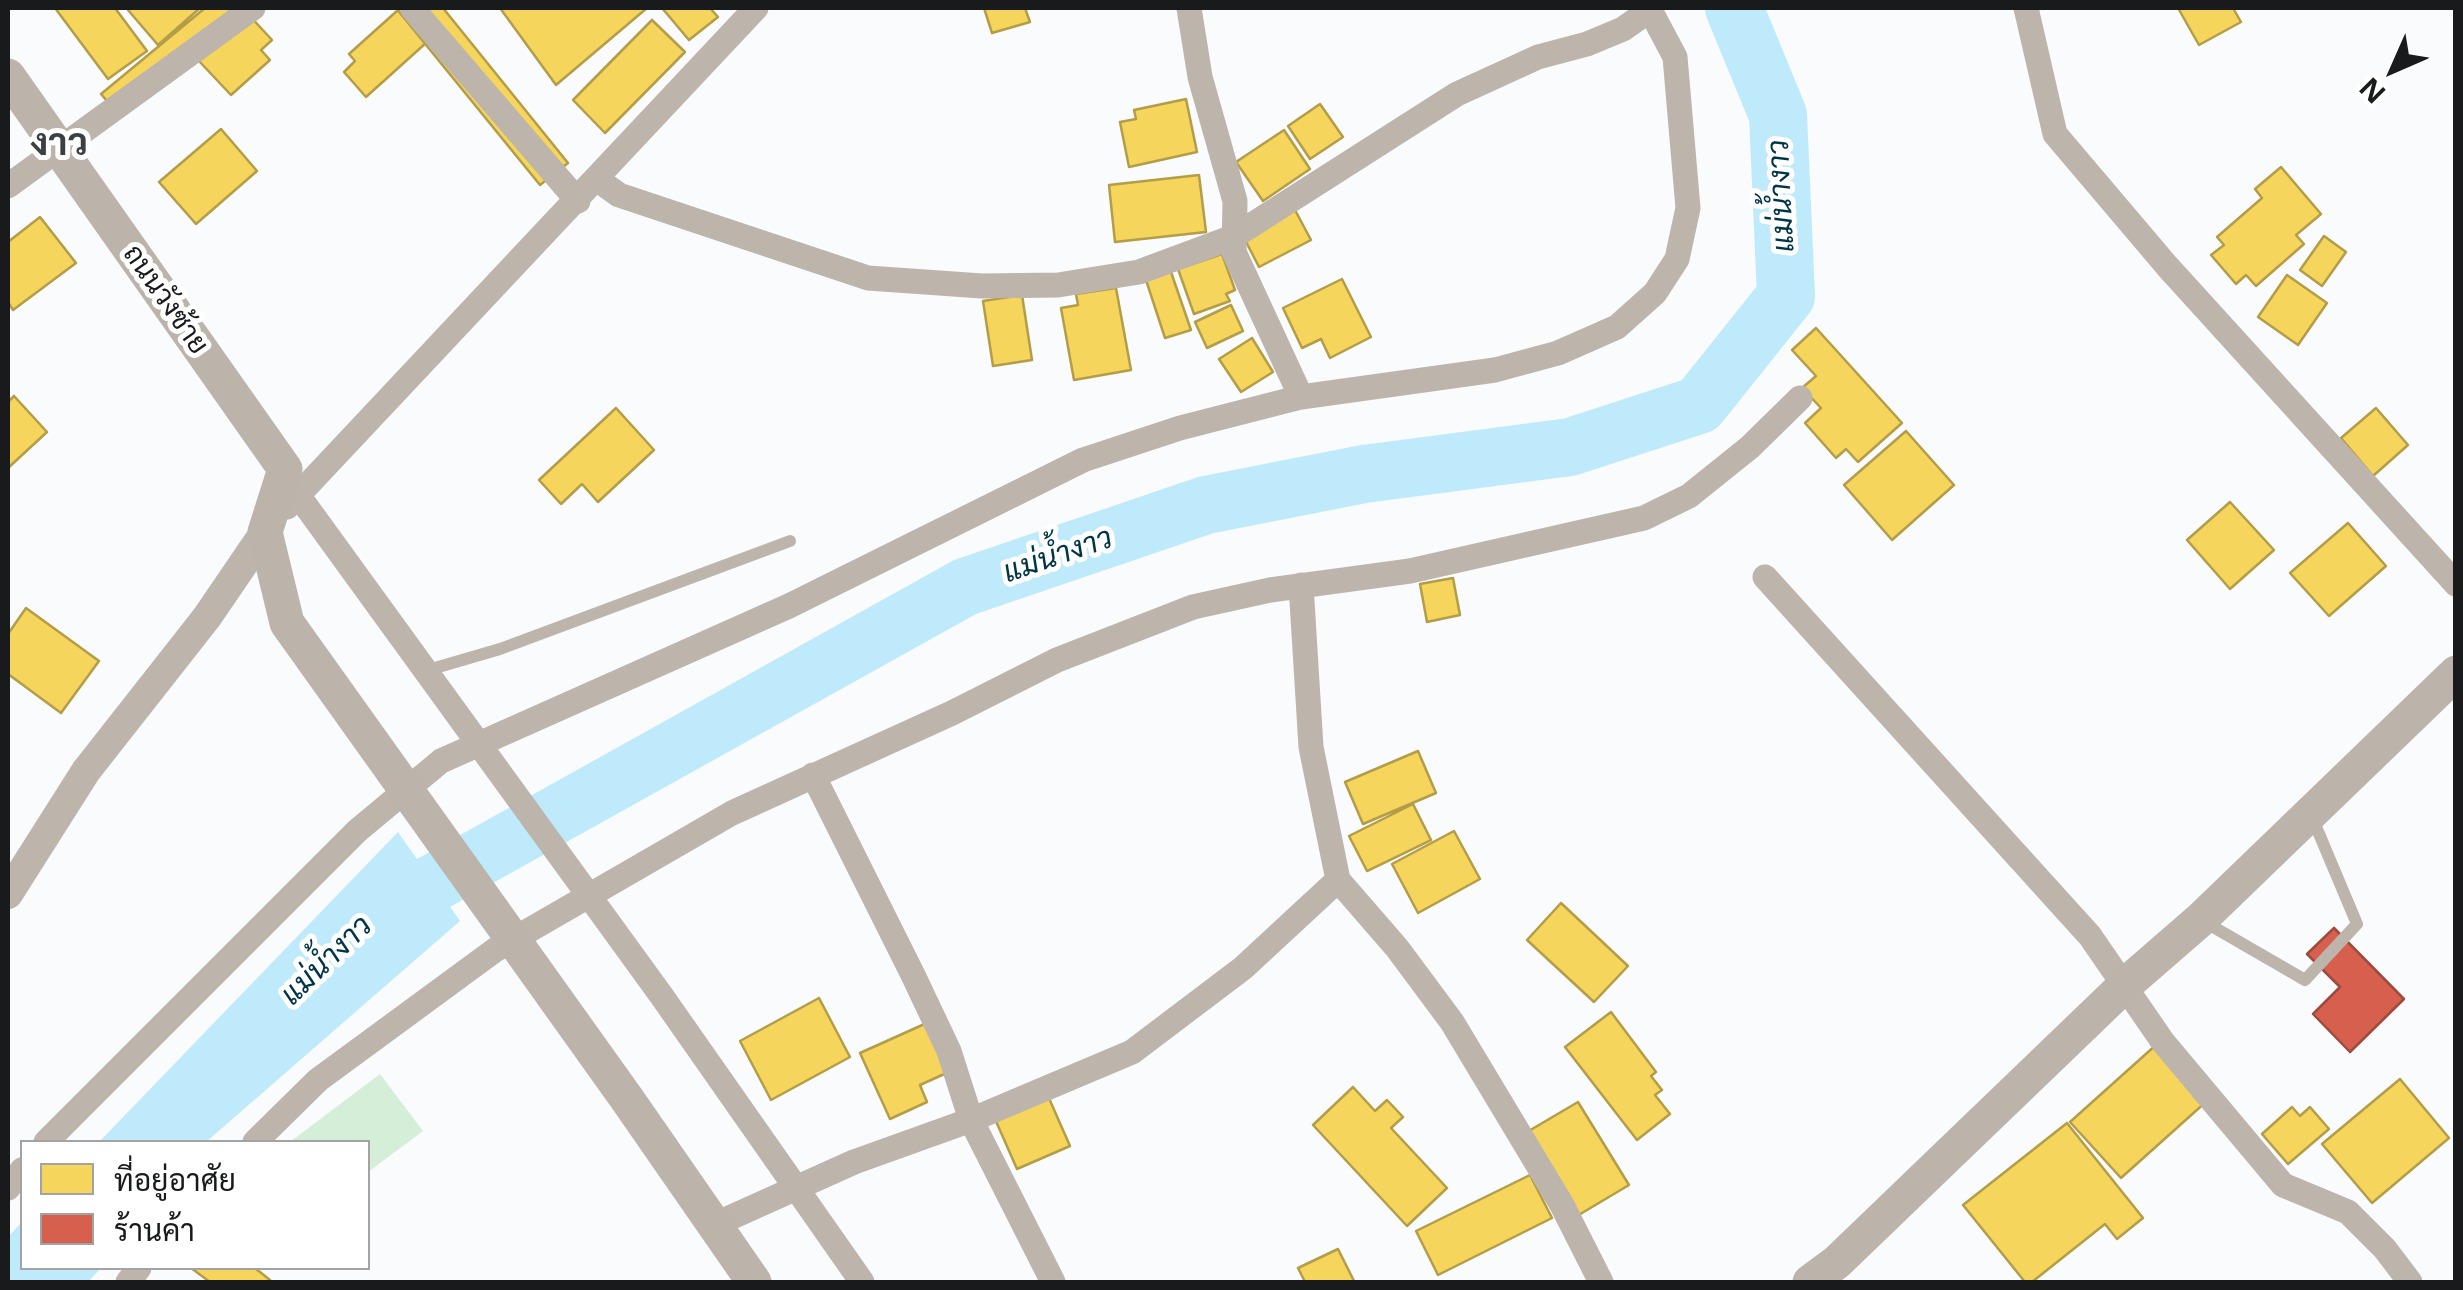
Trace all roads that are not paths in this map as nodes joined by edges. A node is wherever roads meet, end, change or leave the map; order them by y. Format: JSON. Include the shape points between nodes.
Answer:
{"nodes":[{"id":1,"x":252,"y":8,"type":"edge"},
{"id":2,"x":412,"y":8,"type":"edge"},
{"id":3,"x":756,"y":8,"type":"edge"},
{"id":4,"x":1189,"y":8,"type":"edge"},
{"id":5,"x":1650,"y":8,"type":"edge"},
{"id":6,"x":2026,"y":8,"type":"edge"},
{"id":7,"x":8,"y":76,"type":"edge"},
{"id":8,"x":59,"y":150,"type":"junction"},
{"id":9,"x":598,"y":180,"type":"junction"},
{"id":10,"x":8,"y":186,"type":"edge"},
{"id":11,"x":578,"y":201,"type":"junction"},
{"id":12,"x":1233,"y":238,"type":"junction"},
{"id":13,"x":1301,"y":397,"type":"junction"},
{"id":14,"x":1800,"y":398,"type":"dead end"},
{"id":15,"x":298,"y":495,"type":"junction"},
{"id":16,"x":265,"y":532,"type":"junction"},
{"id":17,"x":790,"y":542,"type":"dead end"},
{"id":18,"x":1765,"y":577,"type":"dead end"},
{"id":19,"x":2456,"y":584,"type":"edge"},
{"id":20,"x":1301,"y":585,"type":"junction"},
{"id":21,"x":428,"y":670,"type":"junction"},
{"id":22,"x":2456,"y":674,"type":"edge"},
{"id":23,"x":812,"y":774,"type":"junction"},
{"id":24,"x":2310,"y":813,"type":"junction"},
{"id":25,"x":1338,"y":880,"type":"junction"},
{"id":26,"x":8,"y":894,"type":"edge"},
{"id":27,"x":2200,"y":920,"type":"junction"},
{"id":28,"x":2124,"y":986,"type":"junction"},
{"id":29,"x":971,"y":1120,"type":"junction"},
{"id":30,"x":48,"y":1140,"type":"edge"},
{"id":31,"x":257,"y":1140,"type":"edge"},
{"id":32,"x":794,"y":1188,"type":"junction"},
{"id":33,"x":714,"y":1225,"type":"junction"},
{"id":34,"x":754,"y":1282,"type":"edge"},
{"id":35,"x":862,"y":1282,"type":"edge"},
{"id":36,"x":1052,"y":1282,"type":"edge"},
{"id":37,"x":1601,"y":1282,"type":"edge"},
{"id":38,"x":1810,"y":1282,"type":"edge"},
{"id":39,"x":2410,"y":1282,"type":"edge"}],
"edges":[{"from":1,"to":8,"type":"street"},
{"from":2,"to":11,"type":"street"},
{"from":3,"to":9,"type":"street"},
{"from":4,"to":12,"type":"street","via":[[1234,201]]},
{"from":5,"to":12,"type":"street","via":[[1622,29],[1457,94]]},
{"from":5,"to":13,"type":"street","via":[[1675,57],[1688,208],[1677,259],[1655,292],[1617,328],[1558,354],[1496,370]]},
{"from":6,"to":19,"type":"street","via":[[2055,134]]},
{"from":7,"to":8,"type":"main road","name":"ถนนวังซ้าย"},
{"from":8,"to":10,"type":"street"},
{"from":8,"to":16,"type":"main road","name":"ถนนวังซ้าย","via":[[286,469]]},
{"from":9,"to":11,"type":"street"},
{"from":9,"to":12,"type":"street","via":[[618,195],[868,278],[1058,285],[1138,272]]},
{"from":11,"to":15,"type":"street"},
{"from":12,"to":13,"type":"street"},
{"from":13,"to":30,"type":"street","via":[[1083,460],[789,606],[441,761],[356,832]]},
{"from":14,"to":20,"type":"street","via":[[1689,496],[1644,518],[1410,571]]},
{"from":15,"to":16,"type":"street"},
{"from":15,"to":21,"type":"street"},
{"from":16,"to":26,"type":"street","via":[[86,771]]},
{"from":16,"to":33,"type":"main road","via":[[287,622]]},
{"from":17,"to":21,"type":"lane"},
{"from":18,"to":28,"type":"street","via":[[2090,936]]},
{"from":20,"to":23,"type":"street","via":[[1192,607],[1056,660]]},
{"from":20,"to":25,"type":"street","via":[[1311,747]]},
{"from":21,"to":32,"type":"street"},
{"from":22,"to":24,"type":"main road"},
{"from":23,"to":29,"type":"street","via":[[949,1051]]},
{"from":23,"to":31,"type":"street","via":[[495,950],[318,1080]]},
{"from":24,"to":27,"type":"main road"},
{"from":24,"to":27,"type":"lane","via":[[2357,924],[2305,980]]},
{"from":25,"to":29,"type":"street","via":[[1242,968],[1132,1052]]},
{"from":25,"to":37,"type":"street","via":[[1452,1022]]},
{"from":27,"to":28,"type":"main road"},
{"from":28,"to":38,"type":"main road"},
{"from":28,"to":39,"type":"street","via":[[2283,1185],[2348,1212]]},
{"from":29,"to":32,"type":"street"},
{"from":29,"to":36,"type":"street"},
{"from":32,"to":33,"type":"street"},
{"from":32,"to":35,"type":"street"},
{"from":33,"to":34,"type":"main road"}]}
